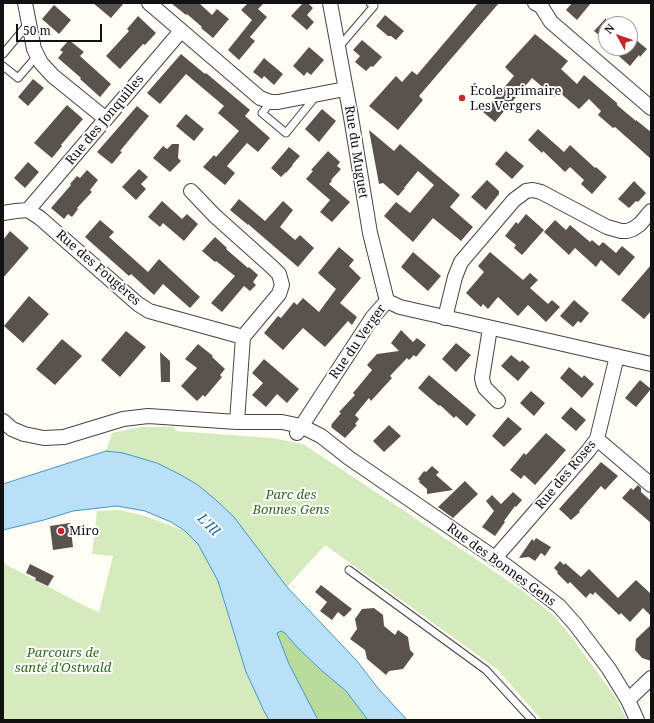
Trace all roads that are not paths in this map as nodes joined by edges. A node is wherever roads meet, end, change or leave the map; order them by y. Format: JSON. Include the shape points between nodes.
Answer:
{"nodes":[{"id":1,"x":25,"y":3,"type":"edge"},
{"id":2,"x":148,"y":3,"type":"edge"},
{"id":3,"x":330,"y":3,"type":"edge"},
{"id":4,"x":370,"y":3,"type":"edge"},
{"id":5,"x":540,"y":4,"type":"edge"},
{"id":6,"x":28,"y":24,"type":"junction"},
{"id":7,"x":181,"y":31,"type":"junction"},
{"id":8,"x":338,"y":48,"type":"junction"},
{"id":9,"x":3,"y":54,"type":"edge"},
{"id":10,"x":37,"y":56,"type":"junction"},
{"id":11,"x":3,"y":66,"type":"edge"},
{"id":12,"x":346,"y":89,"type":"junction"},
{"id":13,"x":318,"y":94,"type":"junction"},
{"id":14,"x":271,"y":102,"type":"junction"},
{"id":15,"x":651,"y":108,"type":"edge"},
{"id":16,"x":106,"y":119,"type":"junction"},
{"id":17,"x":191,"y":191,"type":"dead end"},
{"id":18,"x":28,"y":210,"type":"junction"},
{"id":19,"x":651,"y":211,"type":"edge"},
{"id":20,"x":3,"y":213,"type":"edge"},
{"id":21,"x":387,"y":301,"type":"junction"},
{"id":22,"x":445,"y":318,"type":"junction"},
{"id":23,"x":490,"y":328,"type":"junction"},
{"id":24,"x":243,"y":336,"type":"junction"},
{"id":25,"x":617,"y":356,"type":"junction"},
{"id":26,"x":651,"y":364,"type":"edge"},
{"id":27,"x":498,"y":401,"type":"dead end"},
{"id":28,"x":3,"y":421,"type":"edge"},
{"id":29,"x":237,"y":422,"type":"junction"},
{"id":30,"x":299,"y":429,"type":"junction"},
{"id":31,"x":597,"y":440,"type":"junction"},
{"id":32,"x":651,"y":485,"type":"edge"},
{"id":33,"x":495,"y":558,"type":"junction"},
{"id":34,"x":350,"y":570,"type":"dead end"},
{"id":35,"x":651,"y":678,"type":"edge"},
{"id":36,"x":628,"y":700,"type":"junction"},
{"id":37,"x":532,"y":720,"type":"edge"},
{"id":38,"x":637,"y":720,"type":"edge"}],
"edges":[{"from":1,"to":6,"type":"street"},
{"from":2,"to":7,"type":"street"},
{"from":3,"to":8,"type":"street","name":"Rue du Muguet"},
{"from":4,"to":8,"type":"lane","via":[[374,6]]},
{"from":5,"to":15,"type":"street","via":[[551,22]]},
{"from":6,"to":9,"type":"lane"},
{"from":6,"to":10,"type":"street"},
{"from":7,"to":14,"type":"street","via":[[260,98]]},
{"from":7,"to":16,"type":"street","name":"Rue des Jonquilles"},
{"from":8,"to":12,"type":"street","name":"Rue du Muguet"},
{"from":10,"to":11,"type":"lane","via":[[18,78]]},
{"from":10,"to":16,"type":"street","via":[[46,70]]},
{"from":12,"to":13,"type":"street"},
{"from":12,"to":21,"type":"street","name":"Rue du Muguet","via":[[370,233]]},
{"from":13,"to":14,"type":"street"},
{"from":13,"to":14,"type":"lane","via":[[286,133],[262,113]]},
{"from":16,"to":18,"type":"street","name":"Rue des Jonquilles"},
{"from":17,"to":24,"type":"street","via":[[279,274],[282,285],[279,294]]},
{"from":18,"to":20,"type":"street"},
{"from":18,"to":24,"type":"street","name":"Rue des Fougères","via":[[149,311]]},
{"from":19,"to":22,"type":"street","via":[[633,229],[621,231],[607,227],[541,192],[526,191],[514,200],[461,262]]},
{"from":21,"to":22,"type":"street","name":"Rue du Verger","via":[[400,307]]},
{"from":21,"to":30,"type":"street","name":"Rue du Verger","via":[[372,318]]},
{"from":22,"to":23,"type":"street","name":"Rue du Verger"},
{"from":23,"to":25,"type":"street","name":"Rue du Verger"},
{"from":23,"to":27,"type":"street","via":[[482,378],[485,388]]},
{"from":24,"to":29,"type":"street"},
{"from":25,"to":26,"type":"street","name":"Rue du Verger"},
{"from":25,"to":31,"type":"street","name":"Rue des Roses"},
{"from":28,"to":29,"type":"street","name":"Rue des Bonnes Gens","via":[[24,434],[44,438],[64,437],[123,419],[148,416]]},
{"from":29,"to":30,"type":"street","name":"Rue des Bonnes Gens"},
{"from":30,"to":33,"type":"street","name":"Rue des Bonnes Gens","via":[[317,443],[349,458]]},
{"from":31,"to":32,"type":"street"},
{"from":31,"to":33,"type":"street","name":"Rue des Roses"},
{"from":33,"to":36,"type":"street","name":"Rue des Bonnes Gens","via":[[550,599],[568,616],[609,669]]},
{"from":34,"to":37,"type":"lane","via":[[486,670]]},
{"from":35,"to":36,"type":"street"},
{"from":36,"to":38,"type":"street","name":"Rue des Bonnes Gens"}]}
